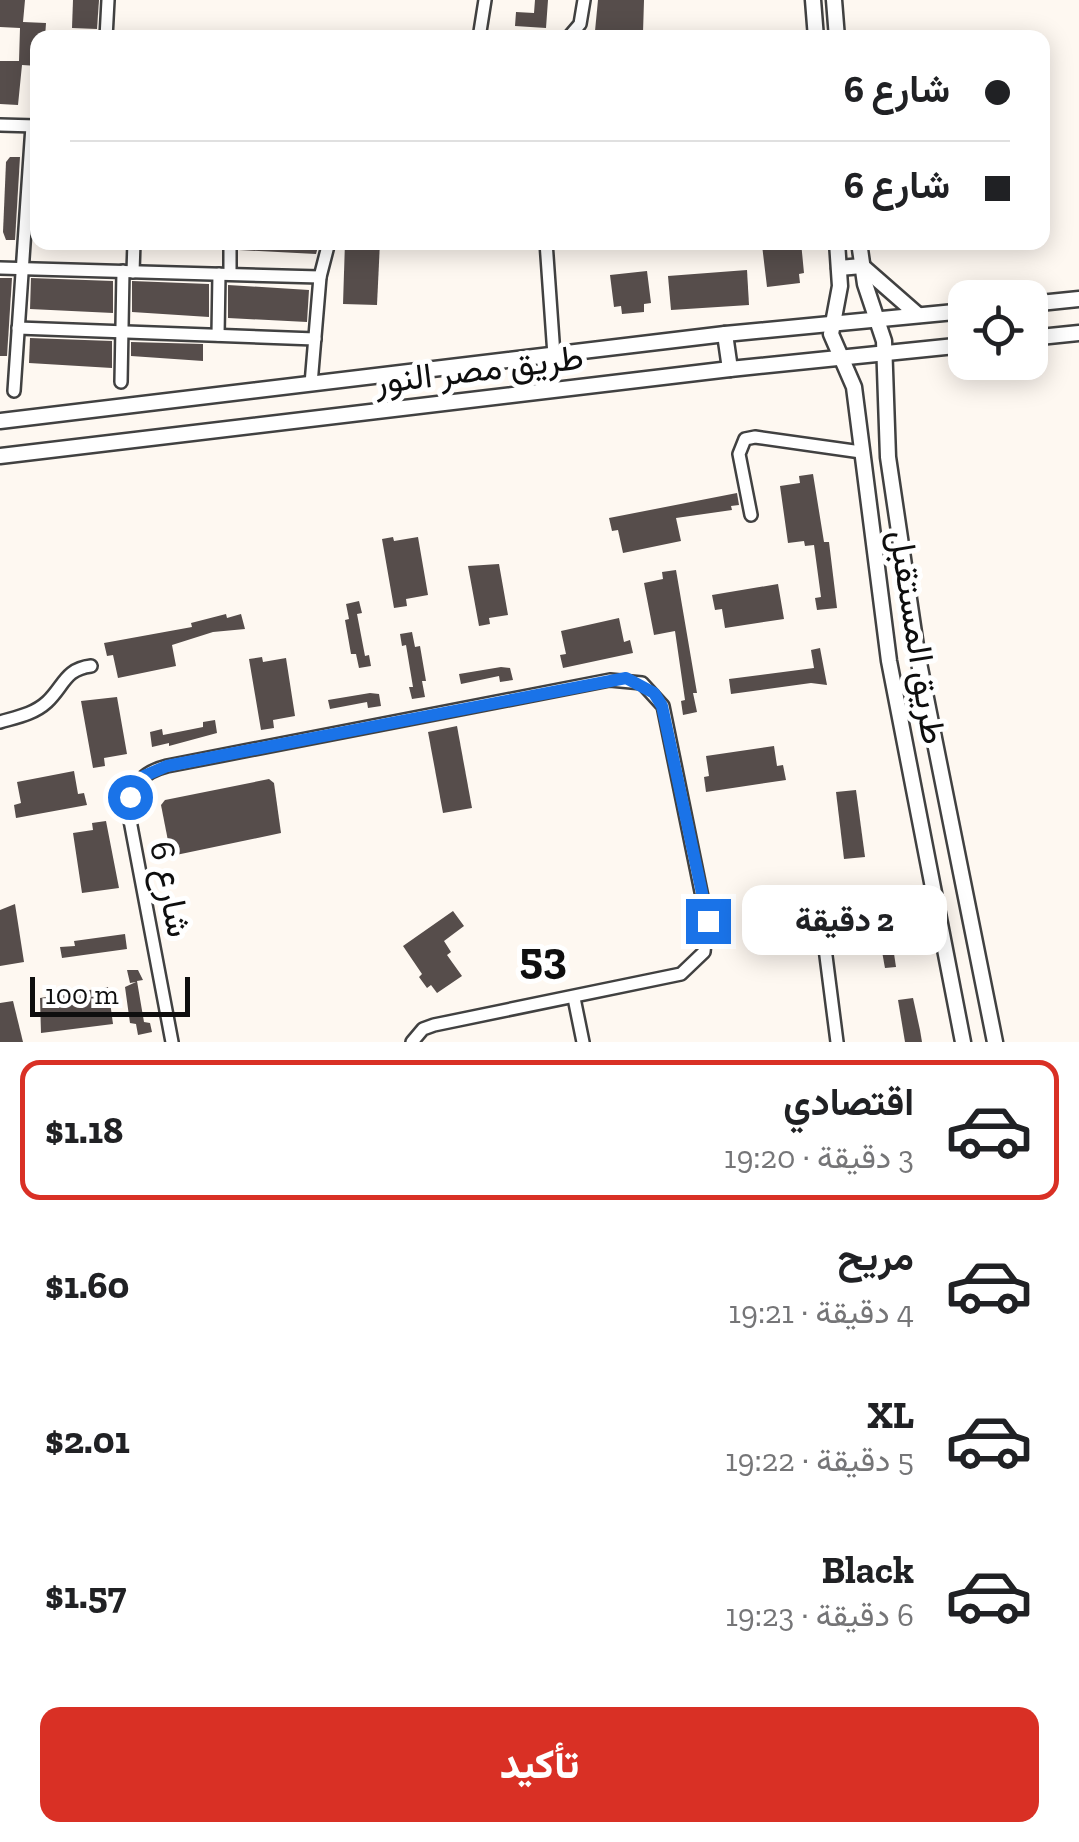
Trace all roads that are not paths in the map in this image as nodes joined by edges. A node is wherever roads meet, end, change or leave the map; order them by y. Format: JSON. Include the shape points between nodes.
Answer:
{"nodes":[{"id":1,"x":108,"y":0,"type":"edge"},
{"id":2,"x":486,"y":0,"type":"edge"},
{"id":3,"x":584,"y":0,"type":"edge"},
{"id":4,"x":813,"y":0,"type":"edge"},
{"id":5,"x":834,"y":0,"type":"edge"},
{"id":6,"x":106,"y":30,"type":"edge"},
{"id":7,"x":480,"y":30,"type":"edge"},
{"id":8,"x":575,"y":30,"type":"edge"},
{"id":9,"x":815,"y":30,"type":"edge"},
{"id":10,"x":837,"y":30,"type":"edge"},
{"id":11,"x":0,"y":124,"type":"edge"},
{"id":12,"x":30,"y":126,"type":"edge"},
{"id":13,"x":30,"y":217,"type":"edge"},
{"id":14,"x":132,"y":250,"type":"edge"},
{"id":15,"x":229,"y":250,"type":"edge"},
{"id":16,"x":327,"y":250,"type":"edge"},
{"id":17,"x":547,"y":250,"type":"edge"},
{"id":18,"x":838,"y":250,"type":"edge"},
{"id":19,"x":860,"y":250,"type":"edge"},
{"id":20,"x":862,"y":266,"type":"junction"},
{"id":21,"x":0,"y":268,"type":"edge"},
{"id":22,"x":840,"y":268,"type":"junction"},
{"id":23,"x":22,"y":269,"type":"junction"},
{"id":24,"x":128,"y":272,"type":"junction"},
{"id":25,"x":225,"y":274,"type":"junction"},
{"id":26,"x":320,"y":277,"type":"junction"},
{"id":27,"x":1079,"y":299,"type":"edge"},
{"id":28,"x":1048,"y":302,"type":"edge"},
{"id":29,"x":948,"y":312,"type":"edge"},
{"id":30,"x":918,"y":315,"type":"junction"},
{"id":31,"x":876,"y":318,"type":"junction"},
{"id":32,"x":833,"y":322,"type":"junction"},
{"id":33,"x":18,"y":328,"type":"junction"},
{"id":34,"x":122,"y":332,"type":"junction"},
{"id":35,"x":1079,"y":332,"type":"edge"},
{"id":36,"x":725,"y":334,"type":"junction"},
{"id":37,"x":218,"y":335,"type":"junction"},
{"id":38,"x":1048,"y":336,"type":"edge"},
{"id":39,"x":314,"y":339,"type":"junction"},
{"id":40,"x":948,"y":347,"type":"edge"},
{"id":41,"x":884,"y":353,"type":"junction"},
{"id":42,"x":554,"y":355,"type":"junction"},
{"id":43,"x":839,"y":358,"type":"junction"},
{"id":44,"x":730,"y":369,"type":"junction"},
{"id":45,"x":120,"y":382,"type":"dead end"},
{"id":46,"x":311,"y":384,"type":"junction"},
{"id":47,"x":14,"y":391,"type":"dead end"},
{"id":48,"x":884,"y":408,"type":"junction"},
{"id":49,"x":857,"y":411,"type":"junction"},
{"id":50,"x":0,"y":421,"type":"edge"},
{"id":51,"x":861,"y":452,"type":"junction"},
{"id":52,"x":0,"y":456,"type":"edge"},
{"id":53,"x":751,"y":516,"type":"dead end"},
{"id":54,"x":91,"y":666,"type":"dead end"},
{"id":55,"x":0,"y":722,"type":"edge"},
{"id":56,"x":821,"y":917,"type":"dead end"},
{"id":57,"x":574,"y":998,"type":"junction"},
{"id":58,"x":172,"y":1042,"type":"edge"},
{"id":59,"x":412,"y":1042,"type":"edge"},
{"id":60,"x":582,"y":1042,"type":"edge"},
{"id":61,"x":838,"y":1042,"type":"edge"},
{"id":62,"x":963,"y":1042,"type":"edge"},
{"id":63,"x":994,"y":1042,"type":"edge"}],
"edges":[{"from":1,"to":6,"type":"street"},
{"from":2,"to":7,"type":"street"},
{"from":3,"to":8,"type":"street"},
{"from":4,"to":9,"type":"street"},
{"from":5,"to":10,"type":"street"},
{"from":11,"to":12,"type":"street"},
{"from":13,"to":23,"type":"street"},
{"from":14,"to":24,"type":"street"},
{"from":15,"to":25,"type":"street"},
{"from":16,"to":26,"type":"street"},
{"from":17,"to":42,"type":"street"},
{"from":18,"to":22,"type":"street","name":"طريق المستقبل"},
{"from":19,"to":20,"type":"street","name":"طريق المستقبل"},
{"from":20,"to":22,"type":"street"},
{"from":20,"to":30,"type":"street"},
{"from":20,"to":31,"type":"street","name":"طريق المستقبل"},
{"from":21,"to":23,"type":"street"},
{"from":22,"to":32,"type":"street","name":"طريق المستقبل"},
{"from":23,"to":24,"type":"street"},
{"from":23,"to":33,"type":"street"},
{"from":24,"to":25,"type":"street"},
{"from":24,"to":34,"type":"street"},
{"from":25,"to":26,"type":"street"},
{"from":25,"to":37,"type":"street"},
{"from":26,"to":39,"type":"street"},
{"from":27,"to":28,"type":"street"},
{"from":29,"to":30,"type":"street","name":"طريق مصر النور"},
{"from":30,"to":31,"type":"street","name":"طريق مصر النور"},
{"from":31,"to":32,"type":"street","name":"طريق مصر النور"},
{"from":31,"to":41,"type":"street","name":"طريق المستقبل"},
{"from":32,"to":36,"type":"street","name":"طريق مصر النور"},
{"from":32,"to":43,"type":"street","name":"طريق المستقبل"},
{"from":33,"to":34,"type":"street"},
{"from":33,"to":47,"type":"street"},
{"from":34,"to":37,"type":"street"},
{"from":34,"to":45,"type":"street"},
{"from":35,"to":38,"type":"street"},
{"from":36,"to":42,"type":"street","name":"طريق مصر النور"},
{"from":36,"to":44,"type":"street"},
{"from":37,"to":39,"type":"street"},
{"from":39,"to":46,"type":"street"},
{"from":40,"to":41,"type":"street","name":"طريق مصر النور"},
{"from":41,"to":43,"type":"street","name":"طريق مصر النور"},
{"from":41,"to":48,"type":"street","name":"طريق المستقبل"},
{"from":42,"to":46,"type":"street","name":"طريق مصر النور"},
{"from":43,"to":44,"type":"street","name":"طريق مصر النور"},
{"from":43,"to":49,"type":"street","name":"طريق المستقبل"},
{"from":44,"to":52,"type":"street","name":"طريق مصر النور"},
{"from":46,"to":50,"type":"street","name":"طريق مصر النور"},
{"from":48,"to":49,"type":"street"},
{"from":48,"to":63,"type":"street","name":"طريق المستقبل","via":[[924,692]]},
{"from":49,"to":51,"type":"street","name":"طريق المستقبل"},
{"from":51,"to":53,"type":"street","via":[[745,439],[739,454]]},
{"from":51,"to":62,"type":"street","name":"طريق المستقبل","via":[[889,661]]},
{"from":54,"to":55,"type":"street","via":[[66,675],[34,712]]},
{"from":56,"to":61,"type":"street"},
{"from":57,"to":58,"type":"street","name":"شارع 6","via":[[681,974],[704,952],[708,937],[662,706],[654,693],[626,678],[167,766],[144,776],[128,810]]},
{"from":57,"to":59,"type":"street","name":"شارع 6","via":[[434,1025]]},
{"from":57,"to":60,"type":"street"}]}
